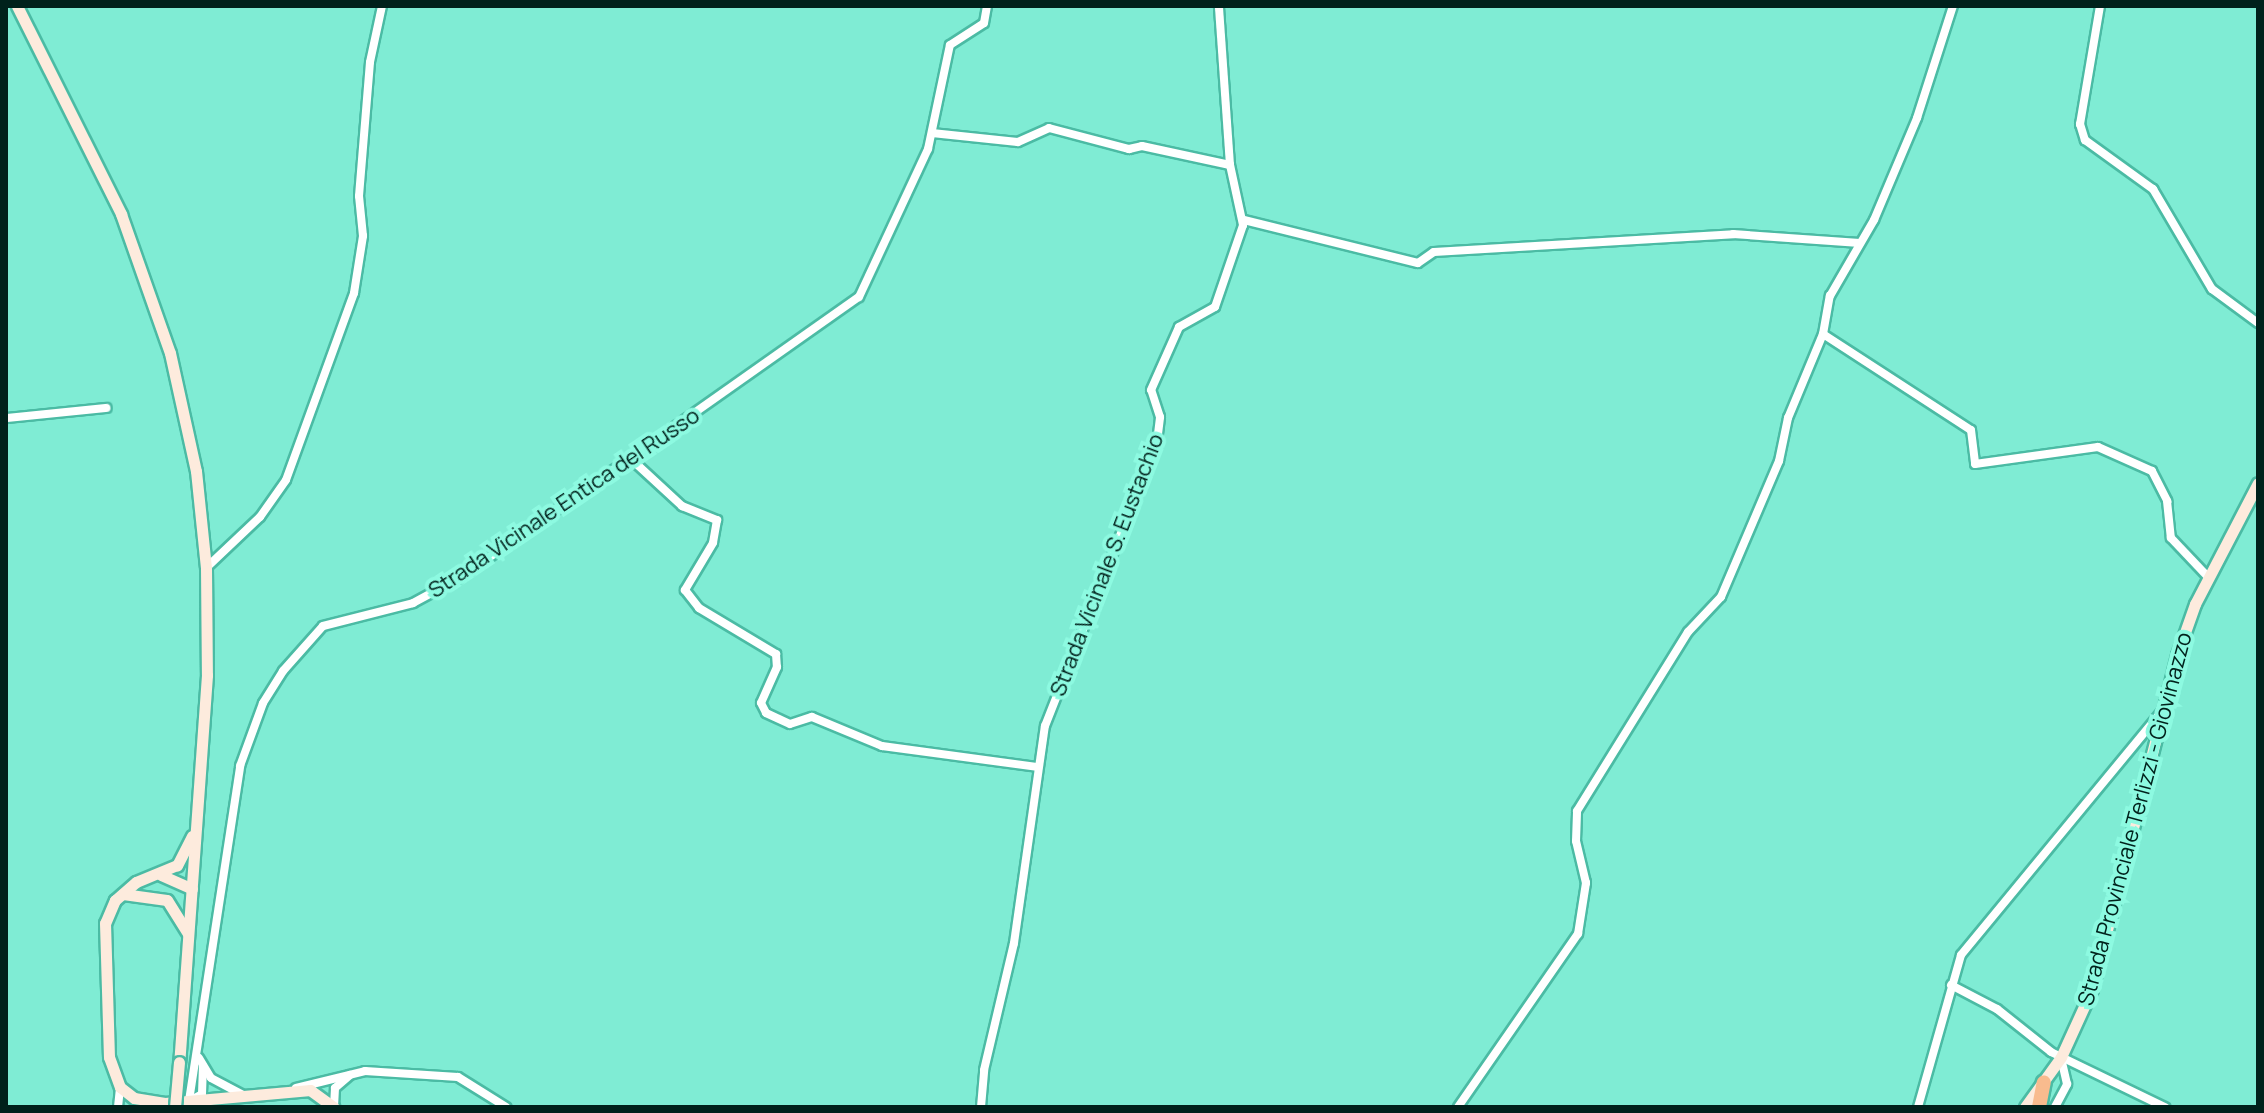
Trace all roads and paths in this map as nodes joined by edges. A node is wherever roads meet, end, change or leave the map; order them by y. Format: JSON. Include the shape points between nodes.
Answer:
{"nodes":[{"id":1,"x":17,"y":6,"type":"edge"},
{"id":2,"x":382,"y":6,"type":"edge"},
{"id":3,"x":987,"y":6,"type":"edge"},
{"id":4,"x":1219,"y":6,"type":"edge"},
{"id":5,"x":1953,"y":6,"type":"edge"},
{"id":6,"x":2100,"y":6,"type":"edge"},
{"id":7,"x":932,"y":133,"type":"junction"},
{"id":8,"x":1230,"y":165,"type":"junction"},
{"id":9,"x":1244,"y":220,"type":"junction"},
{"id":10,"x":1860,"y":243,"type":"junction"},
{"id":11,"x":2258,"y":323,"type":"edge"},
{"id":12,"x":1823,"y":334,"type":"junction"},
{"id":13,"x":107,"y":408,"type":"dead end"},
{"id":14,"x":6,"y":418,"type":"edge"},
{"id":15,"x":630,"y":458,"type":"junction"},
{"id":16,"x":2258,"y":483,"type":"edge"},
{"id":17,"x":206,"y":568,"type":"junction"},
{"id":18,"x":2209,"y":578,"type":"junction"},
{"id":19,"x":2162,"y":711,"type":"junction"},
{"id":20,"x":1037,"y":767,"type":"junction"},
{"id":21,"x":197,"y":821,"type":"junction"},
{"id":22,"x":161,"y":875,"type":"junction"},
{"id":23,"x":192,"y":889,"type":"junction"},
{"id":24,"x":123,"y":894,"type":"junction"},
{"id":25,"x":167,"y":900,"type":"junction"},
{"id":26,"x":188,"y":933,"type":"junction"},
{"id":27,"x":1951,"y":985,"type":"junction"},
{"id":28,"x":2061,"y":1057,"type":"junction"},
{"id":29,"x":201,"y":1062,"type":"junction"},
{"id":30,"x":351,"y":1074,"type":"junction"},
{"id":31,"x":2044,"y":1082,"type":"junction"},
{"id":32,"x":120,"y":1087,"type":"junction"},
{"id":33,"x":291,"y":1089,"type":"junction"},
{"id":34,"x":245,"y":1096,"type":"junction"},
{"id":35,"x":189,"y":1101,"type":"junction"},
{"id":36,"x":131,"y":1103,"type":"edge"},
{"id":37,"x":118,"y":1107,"type":"edge"},
{"id":38,"x":175,"y":1107,"type":"edge"},
{"id":39,"x":334,"y":1107,"type":"edge"},
{"id":40,"x":506,"y":1107,"type":"edge"},
{"id":41,"x":981,"y":1107,"type":"edge"},
{"id":42,"x":1458,"y":1107,"type":"edge"},
{"id":43,"x":1918,"y":1107,"type":"edge"},
{"id":44,"x":2025,"y":1107,"type":"edge"},
{"id":45,"x":2039,"y":1107,"type":"edge"},
{"id":46,"x":2055,"y":1107,"type":"edge"},
{"id":47,"x":2165,"y":1107,"type":"edge"}],
"edges":[{"from":1,"to":17,"type":"main road","via":[[121,214],[157,311],[188,431]]},
{"from":2,"to":17,"type":"street","via":[[370,62],[359,196],[363,236],[354,293],[286,480],[260,517]]},
{"from":3,"to":7,"type":"street","name":"Strada Vicinale Entica del Russo","via":[[984,23],[950,45]]},
{"from":4,"to":8,"type":"street"},
{"from":5,"to":10,"type":"street","via":[[1917,118]]},
{"from":6,"to":11,"type":"street","via":[[2080,124],[2085,140],[2153,189],[2212,289]]},
{"from":7,"to":8,"type":"street","via":[[1018,142],[1049,128],[1129,149],[1142,146]]},
{"from":7,"to":15,"type":"street","name":"Strada Vicinale Entica del Russo","via":[[859,297]]},
{"from":8,"to":9,"type":"street"},
{"from":9,"to":10,"type":"street","via":[[1418,263],[1434,252],[1733,234]]},
{"from":9,"to":20,"type":"street","name":"Strada Vicinale S. Eustachio","via":[[1215,307],[1179,327],[1151,390],[1160,417],[1157,442],[1057,690]]},
{"from":10,"to":12,"type":"street","via":[[1830,296]]},
{"from":12,"to":18,"type":"street","via":[[1971,430],[1975,464],[2098,447],[2152,471],[2167,501],[2171,538]]},
{"from":12,"to":42,"type":"street","via":[[1788,418],[1779,461],[1721,597],[1688,632],[1577,811],[1576,841],[1586,883],[1578,934]]},
{"from":13,"to":14,"type":"street"},
{"from":15,"to":20,"type":"street","via":[[682,506],[717,520],[713,543],[685,590],[699,608],[776,654],[777,667],[761,703],[766,713],[790,724],[812,717],[882,746]]},
{"from":15,"to":29,"type":"street","name":"Strada Vicinale Entica del Russo","via":[[430,596],[323,626],[283,671],[263,703],[240,766],[206,965]]},
{"from":16,"to":18,"type":"main road","name":"Strada Provinciale Terlizzi - Giovinazzo"},
{"from":17,"to":21,"type":"main road","via":[[207,675]]},
{"from":18,"to":19,"type":"main road","name":"Strada Provinciale Terlizzi - Giovinazzo","via":[[2195,604]]},
{"from":19,"to":27,"type":"street","via":[[1961,955]]},
{"from":19,"to":28,"type":"main road","name":"Strada Provinciale Terlizzi - Giovinazzo","via":[[2092,989]]},
{"from":20,"to":41,"type":"street","name":"Strada Vicinale S. Eustachio","via":[[1014,943],[984,1070]]},
{"from":21,"to":22,"type":"main road","via":[[186,852]]},
{"from":21,"to":23,"type":"main road"},
{"from":22,"to":23,"type":"main road"},
{"from":22,"to":24,"type":"main road","via":[[136,882]]},
{"from":23,"to":25,"type":"main road"},
{"from":23,"to":26,"type":"main road"},
{"from":24,"to":25,"type":"main road"},
{"from":24,"to":32,"type":"main road","via":[[109,911],[103,940],[109,1057]]},
{"from":25,"to":26,"type":"main road"},
{"from":26,"to":38,"type":"main road","bridge":true},
{"from":27,"to":28,"type":"street","via":[[1997,1009]]},
{"from":27,"to":43,"type":"street"},
{"from":28,"to":31,"type":"main road","name":"Strada Provinciale Terlizzi - Giovinazzo"},
{"from":28,"to":46,"type":"street","via":[[2067,1084]]},
{"from":28,"to":47,"type":"street"},
{"from":29,"to":34,"type":"street","via":[[217,1083]]},
{"from":29,"to":35,"type":"street","name":"Strada Vicinale Entica del Russo"},
{"from":30,"to":33,"type":"street"},
{"from":30,"to":39,"type":"street","via":[[335,1088]]},
{"from":30,"to":40,"type":"street","via":[[458,1077]]},
{"from":31,"to":44,"type":"main road","name":"Strada Provinciale Terlizzi - Giovinazzo"},
{"from":31,"to":45,"type":"highway"},
{"from":32,"to":36,"type":"main road"},
{"from":32,"to":37,"type":"street"},
{"from":33,"to":34,"type":"main road"},
{"from":33,"to":39,"type":"main road","via":[[310,1090]]},
{"from":34,"to":35,"type":"main road"},
{"from":35,"to":36,"type":"main road"}]}
